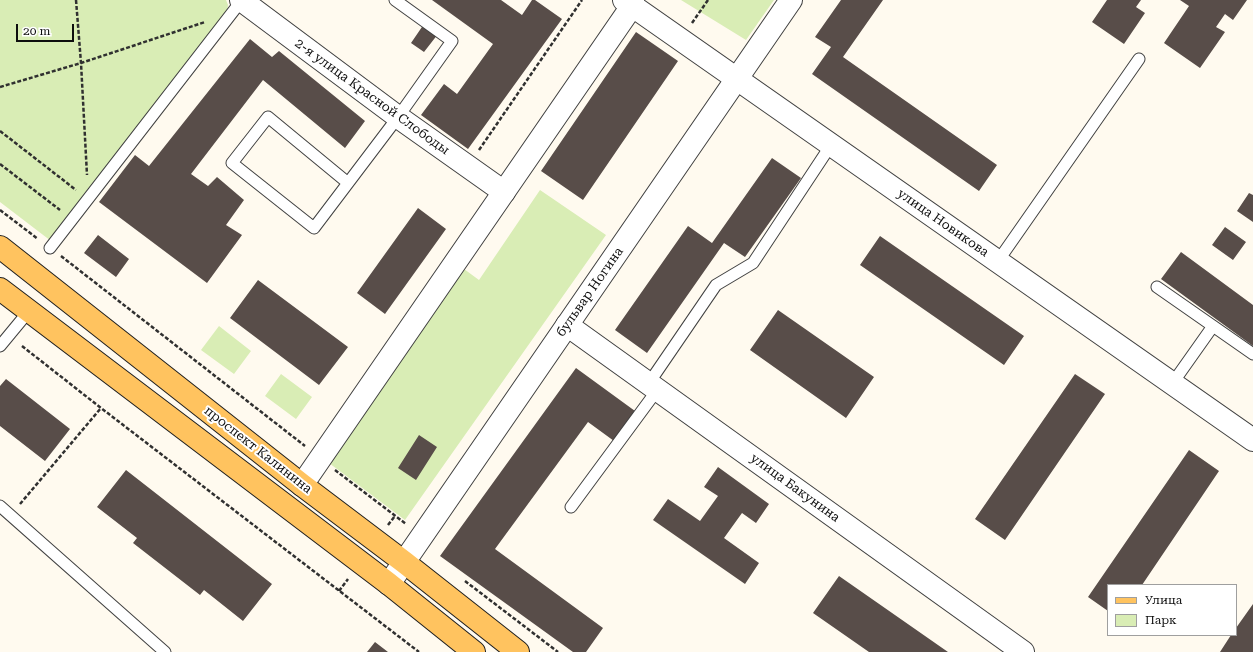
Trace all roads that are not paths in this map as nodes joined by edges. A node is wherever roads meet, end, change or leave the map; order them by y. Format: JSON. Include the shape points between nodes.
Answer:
{"nodes":[{"id":1,"x":395,"y":0,"type":"edge"},
{"id":2,"x":791,"y":0,"type":"edge"},
{"id":3,"x":630,"y":2,"type":"edge"},
{"id":4,"x":238,"y":5,"type":"edge"},
{"id":5,"x":1139,"y":59,"type":"dead end"},
{"id":6,"x":737,"y":79,"type":"junction"},
{"id":7,"x":398,"y":117,"type":"junction"},
{"id":8,"x":832,"y":145,"type":"junction"},
{"id":9,"x":348,"y":183,"type":"junction"},
{"id":10,"x":504,"y":192,"type":"junction"},
{"id":11,"x":0,"y":248,"type":"edge"},
{"id":12,"x":50,"y":248,"type":"road end"},
{"id":13,"x":998,"y":262,"type":"junction"},
{"id":14,"x":1157,"y":287,"type":"dead end"},
{"id":15,"x":0,"y":289,"type":"edge"},
{"id":16,"x":29,"y":311,"type":"junction"},
{"id":17,"x":568,"y":325,"type":"junction"},
{"id":18,"x":1213,"y":326,"type":"junction"},
{"id":19,"x":0,"y":346,"type":"edge"},
{"id":20,"x":1253,"y":354,"type":"edge"},
{"id":21,"x":1172,"y":384,"type":"junction"},
{"id":22,"x":654,"y":386,"type":"junction"},
{"id":23,"x":1253,"y":440,"type":"edge"},
{"id":24,"x":302,"y":485,"type":"junction"},
{"id":25,"x":0,"y":506,"type":"edge"},
{"id":26,"x":571,"y":507,"type":"dead end"},
{"id":27,"x":404,"y":562,"type":"junction"},
{"id":28,"x":388,"y":584,"type":"junction"},
{"id":29,"x":165,"y":652,"type":"edge"},
{"id":30,"x":474,"y":652,"type":"edge"},
{"id":31,"x":518,"y":652,"type":"edge"},
{"id":32,"x":1023,"y":652,"type":"edge"}],
"edges":[{"from":1,"to":7,"type":"lane","via":[[452,41]]},
{"from":2,"to":6,"type":"street","name":"бульвар Ногина"},
{"from":3,"to":6,"type":"street","name":"улица Новикова"},
{"from":3,"to":10,"type":"street"},
{"from":4,"to":7,"type":"street","name":"2-я улица Красной Слободы"},
{"from":4,"to":12,"type":"lane"},
{"from":5,"to":13,"type":"lane"},
{"from":6,"to":8,"type":"street","name":"улица Новикова"},
{"from":6,"to":17,"type":"street","name":"бульвар Ногина"},
{"from":7,"to":9,"type":"lane"},
{"from":7,"to":10,"type":"street","name":"2-я улица Красной Слободы"},
{"from":8,"to":13,"type":"street","name":"улица Новикова"},
{"from":8,"to":22,"type":"lane","via":[[753,263],[716,285]]},
{"from":9,"to":9,"type":"lane","via":[[314,228],[232,163],[268,117]]},
{"from":10,"to":24,"type":"street"},
{"from":11,"to":24,"type":"main road","name":"проспект Калинина"},
{"from":13,"to":21,"type":"street","name":"улица Новикова"},
{"from":14,"to":18,"type":"lane"},
{"from":15,"to":16,"type":"main road","name":"проспект Калинина"},
{"from":16,"to":19,"type":"lane"},
{"from":16,"to":28,"type":"main road","name":"проспект Калинина"},
{"from":17,"to":22,"type":"street","name":"улица Бакунина"},
{"from":17,"to":27,"type":"street","name":"бульвар Ногина"},
{"from":18,"to":20,"type":"lane"},
{"from":18,"to":21,"type":"lane"},
{"from":21,"to":23,"type":"street","name":"улица Новикова"},
{"from":22,"to":26,"type":"lane"},
{"from":22,"to":32,"type":"street","name":"улица Бакунина"},
{"from":24,"to":27,"type":"main road","name":"проспект Калинина"},
{"from":25,"to":29,"type":"lane"},
{"from":27,"to":28,"type":"street","name":"бульвар Ногина"},
{"from":27,"to":31,"type":"main road","name":"проспект Калинина"},
{"from":28,"to":30,"type":"main road","name":"проспект Калинина"}]}
